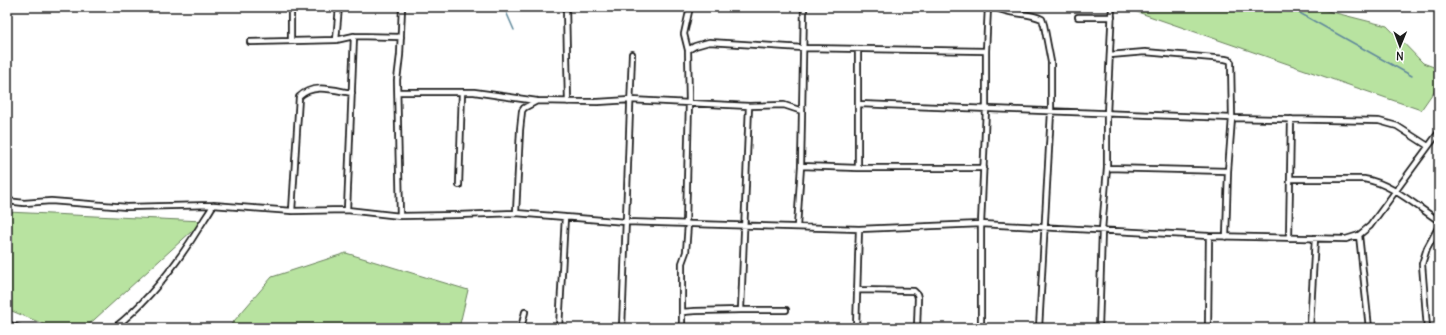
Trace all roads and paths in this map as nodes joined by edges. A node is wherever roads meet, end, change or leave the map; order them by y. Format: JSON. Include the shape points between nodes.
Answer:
{"nodes":[{"id":1,"x":291,"y":7,"type":"edge"},
{"id":2,"x":338,"y":7,"type":"edge"},
{"id":3,"x":402,"y":7,"type":"edge"},
{"id":4,"x":566,"y":7,"type":"edge"},
{"id":5,"x":690,"y":7,"type":"edge"},
{"id":6,"x":804,"y":7,"type":"edge"},
{"id":7,"x":988,"y":7,"type":"edge"},
{"id":8,"x":995,"y":7,"type":"edge"},
{"id":9,"x":1112,"y":7,"type":"edge"},
{"id":10,"x":1078,"y":17,"type":"dead end"},
{"id":11,"x":1112,"y":17,"type":"junction"},
{"id":12,"x":354,"y":36,"type":"junction"},
{"id":13,"x":401,"y":37,"type":"junction"},
{"id":14,"x":291,"y":40,"type":"junction"},
{"id":15,"x":336,"y":40,"type":"junction"},
{"id":16,"x":250,"y":42,"type":"dead end"},
{"id":17,"x":803,"y":48,"type":"junction"},
{"id":18,"x":858,"y":48,"type":"junction"},
{"id":19,"x":688,"y":50,"type":"junction"},
{"id":20,"x":986,"y":51,"type":"junction"},
{"id":21,"x":632,"y":54,"type":"dead end"},
{"id":22,"x":1110,"y":55,"type":"junction"},
{"id":23,"x":398,"y":92,"type":"junction"},
{"id":24,"x":462,"y":92,"type":"junction"},
{"id":25,"x":352,"y":93,"type":"junction"},
{"id":26,"x":630,"y":100,"type":"junction"},
{"id":27,"x":537,"y":102,"type":"junction"},
{"id":28,"x":568,"y":102,"type":"junction"},
{"id":29,"x":689,"y":102,"type":"junction"},
{"id":30,"x":859,"y":104,"type":"junction"},
{"id":31,"x":749,"y":106,"type":"junction"},
{"id":32,"x":986,"y":110,"type":"junction"},
{"id":33,"x":802,"y":111,"type":"junction"},
{"id":34,"x":1050,"y":112,"type":"junction"},
{"id":35,"x":1107,"y":114,"type":"junction"},
{"id":36,"x":1232,"y":118,"type":"junction"},
{"id":37,"x":1291,"y":119,"type":"junction"},
{"id":38,"x":1439,"y":132,"type":"edge"},
{"id":39,"x":1428,"y":146,"type":"junction"},
{"id":40,"x":801,"y":166,"type":"junction"},
{"id":41,"x":858,"y":168,"type":"junction"},
{"id":42,"x":984,"y":168,"type":"junction"},
{"id":43,"x":1107,"y":168,"type":"junction"},
{"id":44,"x":1228,"y":171,"type":"junction"},
{"id":45,"x":1290,"y":179,"type":"junction"},
{"id":46,"x":459,"y":185,"type":"dead end"},
{"id":47,"x":1395,"y":192,"type":"junction"},
{"id":48,"x":7,"y":202,"type":"edge"},
{"id":49,"x":214,"y":205,"type":"junction"},
{"id":50,"x":292,"y":210,"type":"junction"},
{"id":51,"x":347,"y":210,"type":"junction"},
{"id":52,"x":516,"y":213,"type":"junction"},
{"id":53,"x":400,"y":216,"type":"junction"},
{"id":54,"x":565,"y":217,"type":"junction"},
{"id":55,"x":626,"y":222,"type":"junction"},
{"id":56,"x":1439,"y":222,"type":"edge"},
{"id":57,"x":687,"y":224,"type":"junction"},
{"id":58,"x":981,"y":224,"type":"junction"},
{"id":59,"x":745,"y":225,"type":"junction"},
{"id":60,"x":1439,"y":226,"type":"edge"},
{"id":61,"x":798,"y":227,"type":"junction"},
{"id":62,"x":1045,"y":228,"type":"junction"},
{"id":63,"x":859,"y":229,"type":"junction"},
{"id":64,"x":1102,"y":230,"type":"junction"},
{"id":65,"x":1359,"y":235,"type":"junction"},
{"id":66,"x":1209,"y":236,"type":"junction"},
{"id":67,"x":1226,"y":237,"type":"junction"},
{"id":68,"x":1289,"y":238,"type":"junction"},
{"id":69,"x":1315,"y":238,"type":"junction"},
{"id":70,"x":857,"y":290,"type":"junction"},
{"id":71,"x":741,"y":310,"type":"junction"},
{"id":72,"x":786,"y":310,"type":"dead end"},
{"id":73,"x":525,"y":312,"type":"dead end"},
{"id":74,"x":682,"y":312,"type":"junction"},
{"id":75,"x":7,"y":324,"type":"edge"},
{"id":76,"x":20,"y":328,"type":"edge"},
{"id":77,"x":114,"y":328,"type":"edge"},
{"id":78,"x":521,"y":328,"type":"edge"},
{"id":79,"x":559,"y":328,"type":"edge"},
{"id":80,"x":622,"y":328,"type":"edge"},
{"id":81,"x":682,"y":328,"type":"edge"},
{"id":82,"x":856,"y":328,"type":"edge"},
{"id":83,"x":917,"y":328,"type":"edge"},
{"id":84,"x":981,"y":328,"type":"edge"},
{"id":85,"x":1039,"y":328,"type":"edge"},
{"id":86,"x":1099,"y":328,"type":"edge"},
{"id":87,"x":1208,"y":328,"type":"edge"},
{"id":88,"x":1310,"y":328,"type":"edge"},
{"id":89,"x":1369,"y":328,"type":"edge"},
{"id":90,"x":1427,"y":328,"type":"edge"}],
"edges":[{"from":1,"to":14,"type":"street"},
{"from":2,"to":15,"type":"street"},
{"from":3,"to":13,"type":"street"},
{"from":4,"to":28,"type":"street"},
{"from":5,"to":19,"type":"street","via":[[684,34]]},
{"from":6,"to":17,"type":"street"},
{"from":7,"to":20,"type":"street"},
{"from":8,"to":34,"type":"street","via":[[1042,19],[1051,62]]},
{"from":9,"to":11,"type":"street"},
{"from":10,"to":11,"type":"street"},
{"from":11,"to":22,"type":"street"},
{"from":12,"to":13,"type":"street"},
{"from":12,"to":15,"type":"street"},
{"from":12,"to":25,"type":"street"},
{"from":13,"to":23,"type":"street"},
{"from":14,"to":15,"type":"street"},
{"from":14,"to":16,"type":"street"},
{"from":17,"to":18,"type":"street"},
{"from":17,"to":19,"type":"street","via":[[709,42]]},
{"from":17,"to":33,"type":"street"},
{"from":18,"to":20,"type":"street"},
{"from":18,"to":30,"type":"street"},
{"from":19,"to":29,"type":"street"},
{"from":20,"to":32,"type":"street"},
{"from":21,"to":26,"type":"street"},
{"from":22,"to":35,"type":"street"},
{"from":22,"to":36,"type":"street","via":[[1145,52],[1229,60]]},
{"from":23,"to":24,"type":"street"},
{"from":23,"to":53,"type":"street"},
{"from":24,"to":27,"type":"street"},
{"from":24,"to":46,"type":"street"},
{"from":25,"to":50,"type":"street","via":[[317,88],[299,97]]},
{"from":25,"to":51,"type":"street"},
{"from":26,"to":28,"type":"street"},
{"from":26,"to":29,"type":"street"},
{"from":26,"to":55,"type":"street"},
{"from":27,"to":28,"type":"street"},
{"from":27,"to":52,"type":"street","via":[[522,111]]},
{"from":29,"to":31,"type":"street"},
{"from":29,"to":57,"type":"street"},
{"from":30,"to":32,"type":"street"},
{"from":30,"to":41,"type":"street"},
{"from":31,"to":33,"type":"street","via":[[784,106]]},
{"from":31,"to":59,"type":"street"},
{"from":32,"to":34,"type":"street"},
{"from":32,"to":42,"type":"street"},
{"from":33,"to":40,"type":"street"},
{"from":34,"to":35,"type":"street"},
{"from":34,"to":62,"type":"street"},
{"from":35,"to":36,"type":"street"},
{"from":35,"to":43,"type":"street"},
{"from":36,"to":37,"type":"street"},
{"from":36,"to":44,"type":"street"},
{"from":37,"to":39,"type":"street","via":[[1389,122]]},
{"from":37,"to":45,"type":"street"},
{"from":38,"to":39,"type":"street"},
{"from":39,"to":47,"type":"street"},
{"from":40,"to":41,"type":"street"},
{"from":40,"to":61,"type":"street"},
{"from":41,"to":42,"type":"street"},
{"from":42,"to":58,"type":"street"},
{"from":43,"to":44,"type":"street"},
{"from":43,"to":64,"type":"street"},
{"from":44,"to":67,"type":"street"},
{"from":45,"to":47,"type":"street","via":[[1373,181]]},
{"from":45,"to":68,"type":"street"},
{"from":47,"to":56,"type":"street"},
{"from":47,"to":65,"type":"street","via":[[1370,226]]},
{"from":48,"to":49,"type":"street","via":[[120,207]]},
{"from":49,"to":50,"type":"street"},
{"from":49,"to":77,"type":"street","via":[[164,277],[127,318]]},
{"from":50,"to":51,"type":"street"},
{"from":51,"to":53,"type":"street"},
{"from":52,"to":53,"type":"street"},
{"from":52,"to":54,"type":"street"},
{"from":54,"to":55,"type":"street"},
{"from":54,"to":79,"type":"street"},
{"from":55,"to":57,"type":"street"},
{"from":55,"to":80,"type":"street"},
{"from":57,"to":59,"type":"street"},
{"from":57,"to":74,"type":"street","via":[[686,252],[682,263]]},
{"from":58,"to":62,"type":"street"},
{"from":58,"to":63,"type":"street"},
{"from":58,"to":84,"type":"street"},
{"from":59,"to":61,"type":"street"},
{"from":59,"to":71,"type":"street"},
{"from":60,"to":90,"type":"street","via":[[1422,264]]},
{"from":61,"to":63,"type":"street"},
{"from":62,"to":64,"type":"street"},
{"from":62,"to":85,"type":"street"},
{"from":63,"to":70,"type":"street"},
{"from":64,"to":66,"type":"street"},
{"from":64,"to":86,"type":"street"},
{"from":65,"to":69,"type":"street","via":[[1346,239]]},
{"from":65,"to":89,"type":"street"},
{"from":66,"to":67,"type":"street"},
{"from":66,"to":87,"type":"street"},
{"from":67,"to":68,"type":"street"},
{"from":68,"to":69,"type":"street"},
{"from":69,"to":88,"type":"street"},
{"from":70,"to":82,"type":"street"},
{"from":70,"to":83,"type":"street","via":[[914,291],[918,298]]},
{"from":71,"to":72,"type":"street"},
{"from":71,"to":74,"type":"street"},
{"from":73,"to":78,"type":"street"},
{"from":74,"to":81,"type":"street"},
{"from":75,"to":76,"type":"street"}]}
